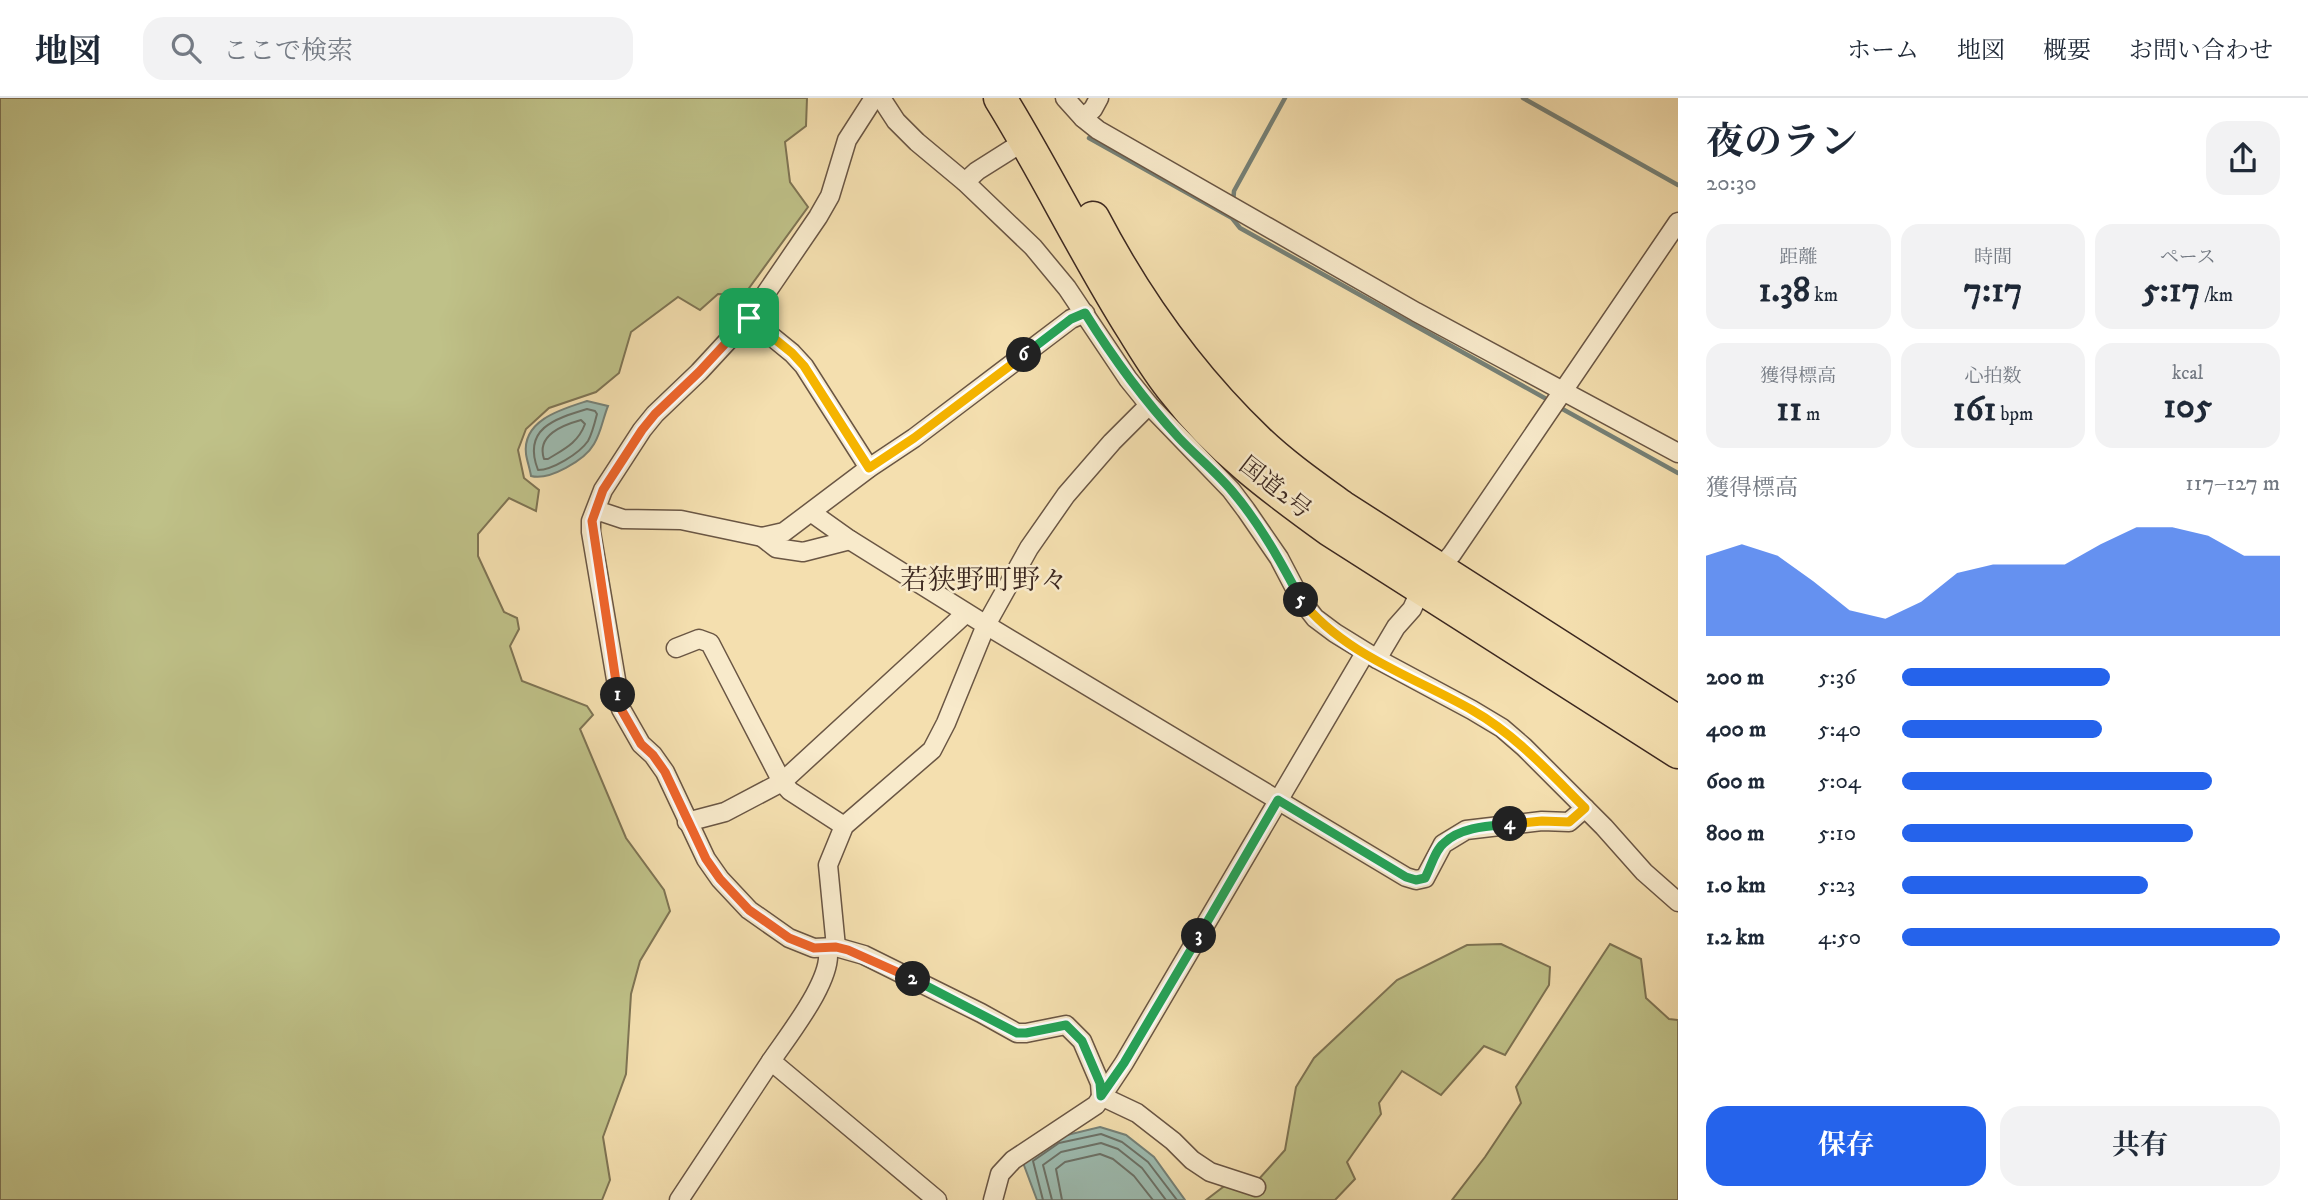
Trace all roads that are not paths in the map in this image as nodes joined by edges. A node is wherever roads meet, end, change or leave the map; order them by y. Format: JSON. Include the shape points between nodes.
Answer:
{"nodes":[{"id":1,"x":874,"y":98,"type":"edge"},
{"id":2,"x":881,"y":98,"type":"edge"},
{"id":3,"x":1000,"y":98,"type":"edge"},
{"id":4,"x":1025,"y":98,"type":"edge"},
{"id":5,"x":1065,"y":98,"type":"edge"},
{"id":6,"x":1099,"y":98,"type":"edge"},
{"id":7,"x":1083,"y":118,"type":"junction"},
{"id":8,"x":1026,"y":140,"type":"junction"},
{"id":9,"x":965,"y":183,"type":"junction"},
{"id":10,"x":1678,"y":222,"type":"edge"},
{"id":11,"x":1085,"y":313,"type":"junction"},
{"id":12,"x":749,"y":318,"type":"junction"},
{"id":13,"x":1557,"y":399,"type":"junction"},
{"id":14,"x":1149,"y":405,"type":"junction"},
{"id":15,"x":1678,"y":453,"type":"edge"},
{"id":16,"x":869,"y":468,"type":"junction"},
{"id":17,"x":596,"y":510,"type":"junction"},
{"id":18,"x":812,"y":513,"type":"junction"},
{"id":19,"x":762,"y":537,"type":"junction"},
{"id":20,"x":850,"y":540,"type":"junction"},
{"id":21,"x":1430,"y":580,"type":"junction"},
{"id":22,"x":966,"y":613,"type":"junction"},
{"id":23,"x":986,"y":625,"type":"junction"},
{"id":24,"x":676,"y":648,"type":"dead end"},
{"id":25,"x":1371,"y":656,"type":"junction"},
{"id":26,"x":1678,"y":722,"type":"edge"},
{"id":27,"x":1678,"y":752,"type":"edge"},
{"id":28,"x":782,"y":782,"type":"junction"},
{"id":29,"x":1278,"y":800,"type":"junction"},
{"id":30,"x":1585,"y":808,"type":"junction"},
{"id":31,"x":687,"y":822,"type":"junction"},
{"id":32,"x":844,"y":826,"type":"junction"},
{"id":33,"x":1678,"y":902,"type":"edge"},
{"id":34,"x":832,"y":947,"type":"junction"},
{"id":35,"x":771,"y":1061,"type":"junction"},
{"id":36,"x":1101,"y":1096,"type":"junction"},
{"id":37,"x":1256,"y":1187,"type":"dead end"},
{"id":38,"x":679,"y":1200,"type":"edge"},
{"id":39,"x":937,"y":1200,"type":"edge"},
{"id":40,"x":993,"y":1200,"type":"edge"}],
"edges":[{"from":1,"to":12,"type":"street","via":[[847,140],[830,196]]},
{"from":2,"to":9,"type":"street","via":[[896,121]]},
{"from":3,"to":8,"type":"highway","name":"国道2号"},
{"from":4,"to":21,"type":"highway","name":"国道2号","via":[[1107,244],[1172,347],[1258,442]]},
{"from":5,"to":7,"type":"street"},
{"from":6,"to":7,"type":"street"},
{"from":7,"to":13,"type":"street"},
{"from":8,"to":9,"type":"street"},
{"from":8,"to":21,"type":"highway","name":"国道2号","via":[[1106,288],[1174,391],[1209,432],[1277,492],[1330,530]]},
{"from":9,"to":11,"type":"street","via":[[1033,247]]},
{"from":10,"to":13,"type":"street"},
{"from":11,"to":14,"type":"street"},
{"from":11,"to":16,"type":"street"},
{"from":12,"to":16,"type":"street","via":[[804,366]]},
{"from":12,"to":17,"type":"street","via":[[655,414],[603,490]]},
{"from":13,"to":15,"type":"street"},
{"from":13,"to":21,"type":"street"},
{"from":14,"to":23,"type":"street","via":[[1066,495]]},
{"from":14,"to":25,"type":"street","via":[[1231,490],[1315,618]]},
{"from":16,"to":18,"type":"street"},
{"from":17,"to":19,"type":"street","via":[[624,519],[681,520]]},
{"from":17,"to":31,"type":"street","via":[[592,532],[621,709],[641,744],[665,772]]},
{"from":18,"to":19,"type":"street","via":[[784,532]]},
{"from":18,"to":20,"type":"street"},
{"from":19,"to":20,"type":"street","via":[[776,548],[803,552]]},
{"from":20,"to":22,"type":"street"},
{"from":21,"to":25,"type":"street","via":[[1412,609]]},
{"from":21,"to":26,"type":"highway","name":"国道2号"},
{"from":21,"to":27,"type":"highway","name":"国道2号"},
{"from":22,"to":23,"type":"street"},
{"from":22,"to":28,"type":"street"},
{"from":23,"to":29,"type":"street"},
{"from":23,"to":32,"type":"street","via":[[932,750]]},
{"from":24,"to":28,"type":"street","via":[[699,639],[710,643]]},
{"from":25,"to":29,"type":"street"},
{"from":25,"to":30,"type":"street","via":[[1502,728]]},
{"from":28,"to":31,"type":"street","via":[[724,812]]},
{"from":28,"to":32,"type":"street"},
{"from":29,"to":30,"type":"street","via":[[1416,880],[1425,878],[1443,844],[1466,830],[1569,822]]},
{"from":29,"to":36,"type":"street"},
{"from":30,"to":33,"type":"street"},
{"from":31,"to":34,"type":"street","via":[[720,879],[749,910],[789,938],[814,948]]},
{"from":32,"to":34,"type":"street","via":[[828,865]]},
{"from":34,"to":35,"type":"street","via":[[822,982]]},
{"from":34,"to":36,"type":"street","via":[[864,955],[1017,1033],[1066,1025],[1082,1041]]},
{"from":35,"to":38,"type":"street"},
{"from":35,"to":39,"type":"street"},
{"from":36,"to":37,"type":"street","via":[[1136,1113],[1210,1172]]},
{"from":36,"to":40,"type":"street","via":[[1096,1105],[1013,1160],[1000,1174]]}]}
